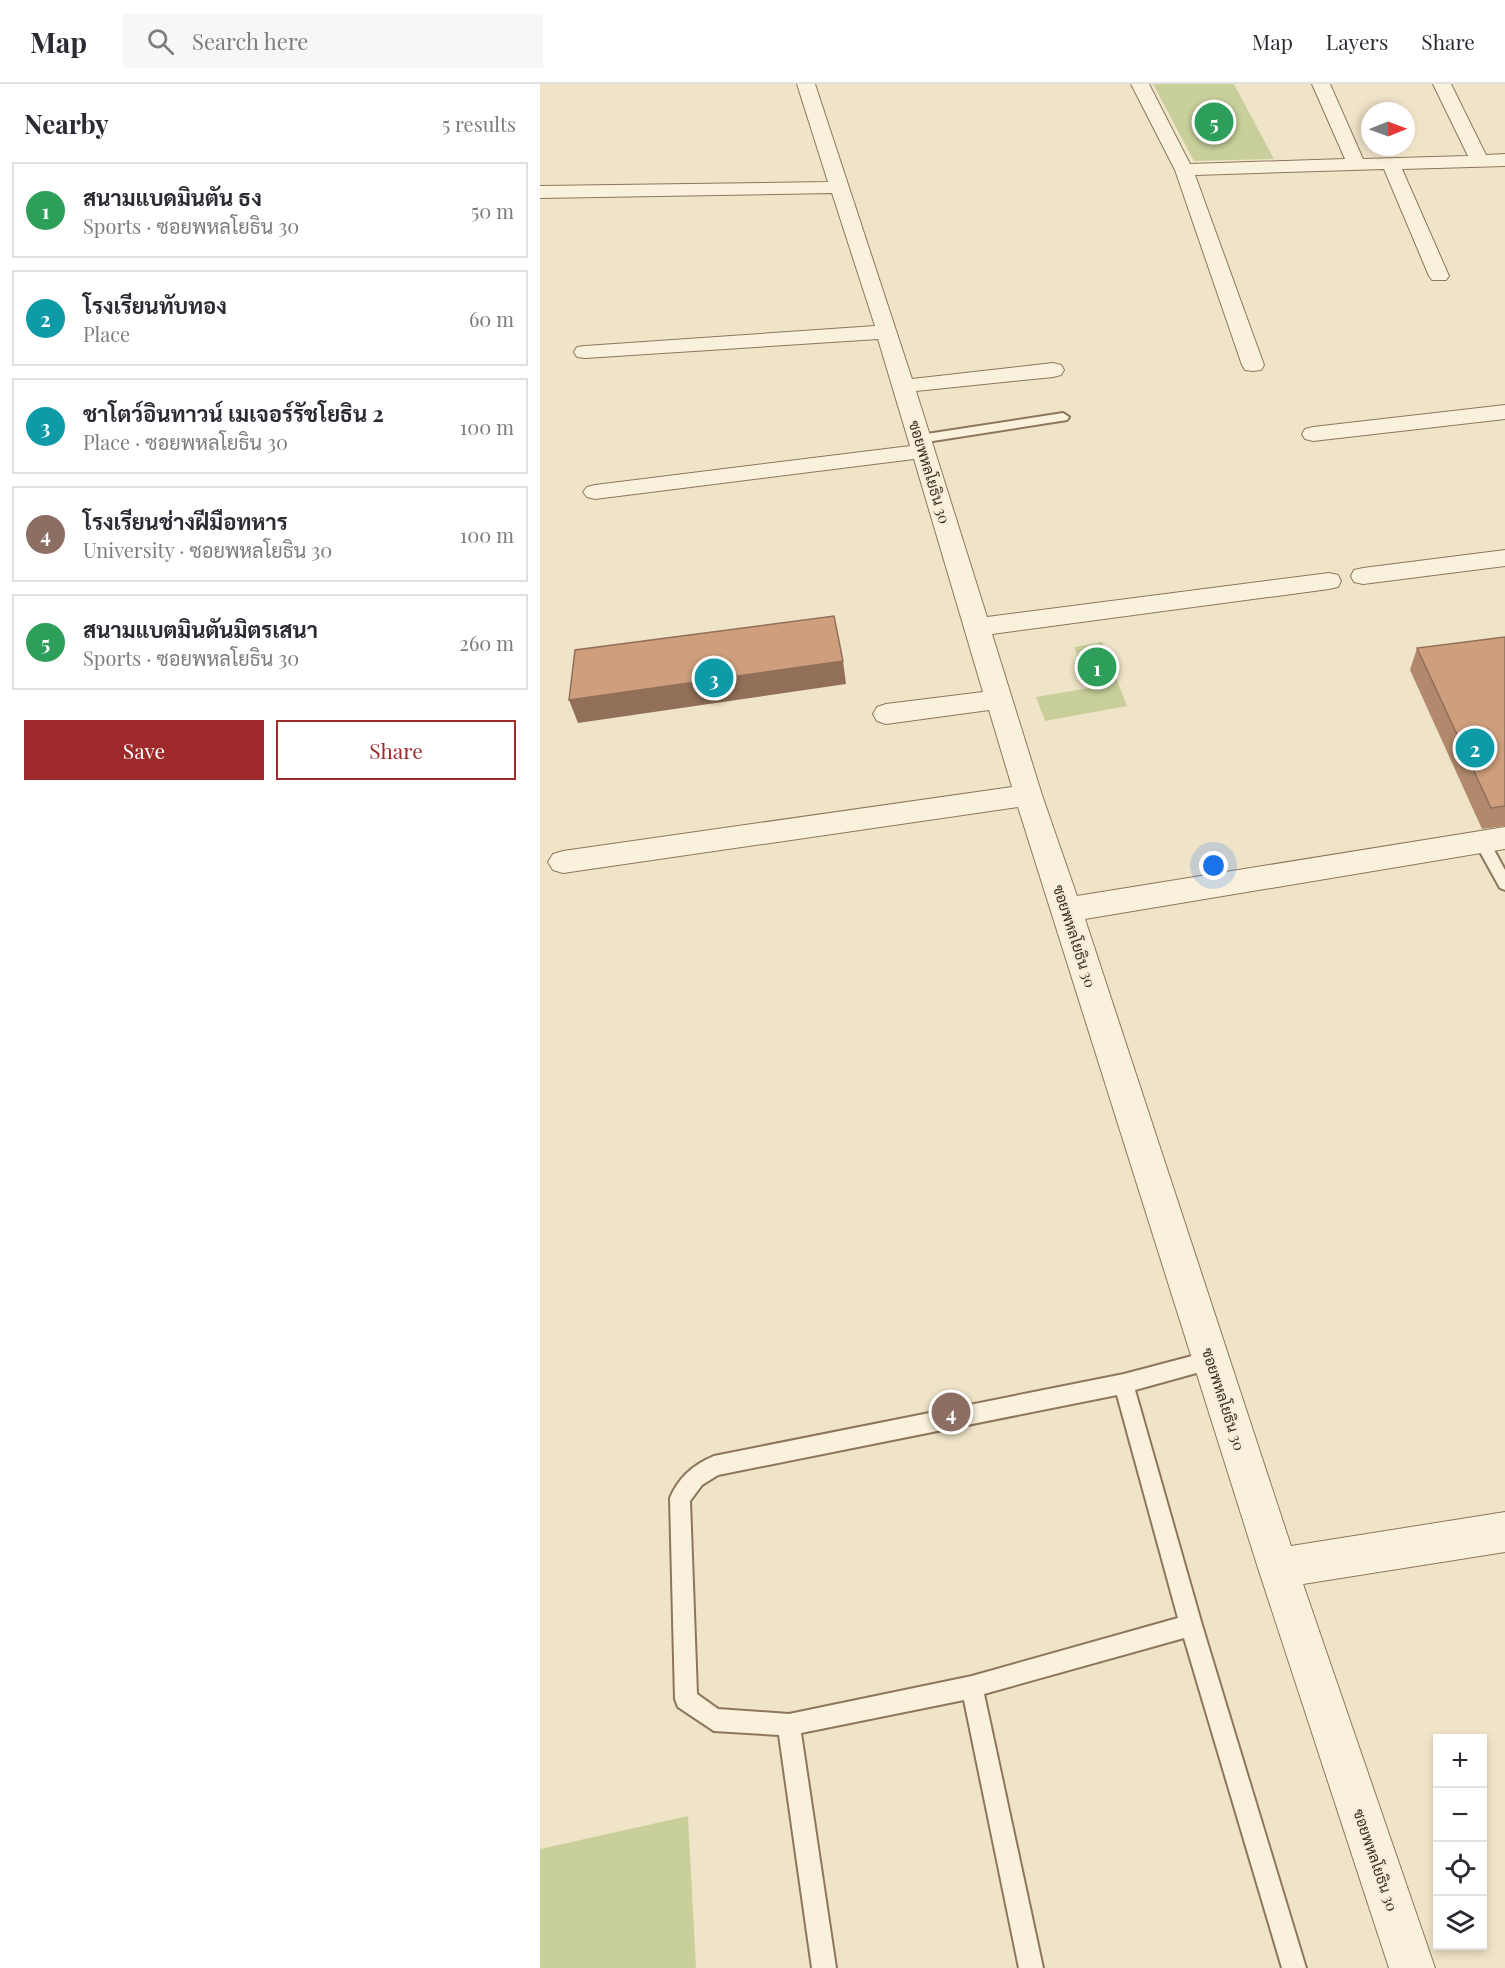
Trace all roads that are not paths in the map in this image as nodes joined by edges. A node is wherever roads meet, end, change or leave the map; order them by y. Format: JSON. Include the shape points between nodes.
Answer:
{"nodes":[{"id":1,"x":806,"y":84,"type":"edge"},
{"id":2,"x":1140,"y":84,"type":"edge"},
{"id":3,"x":1321,"y":84,"type":"edge"},
{"id":4,"x":1442,"y":84,"type":"edge"},
{"id":5,"x":1479,"y":160,"type":"junction"},
{"id":6,"x":1505,"y":160,"type":"edge"},
{"id":7,"x":1356,"y":164,"type":"junction"},
{"id":8,"x":1391,"y":165,"type":"junction"},
{"id":9,"x":1184,"y":170,"type":"junction"},
{"id":10,"x":841,"y":187,"type":"junction"},
{"id":11,"x":540,"y":192,"type":"edge"},
{"id":12,"x":1439,"y":276,"type":"dead end"},
{"id":13,"x":887,"y":332,"type":"junction"},
{"id":14,"x":585,"y":352,"type":"dead end"},
{"id":15,"x":1253,"y":364,"type":"dead end"},
{"id":16,"x":1053,"y":370,"type":"dead end"},
{"id":17,"x":904,"y":386,"type":"junction"},
{"id":18,"x":1505,"y":412,"type":"edge"},
{"id":19,"x":1064,"y":417,"type":"dead end"},
{"id":20,"x":1313,"y":434,"type":"dead end"},
{"id":21,"x":922,"y":445,"type":"junction"},
{"id":22,"x":596,"y":492,"type":"dead end"},
{"id":23,"x":1505,"y":558,"type":"edge"},
{"id":24,"x":1363,"y":576,"type":"dead end"},
{"id":25,"x":1329,"y":581,"type":"dead end"},
{"id":26,"x":978,"y":627,"type":"junction"},
{"id":27,"x":999,"y":699,"type":"junction"},
{"id":28,"x":886,"y":714,"type":"dead end"},
{"id":29,"x":1028,"y":795,"type":"junction"},
{"id":30,"x":1494,"y":840,"type":"edge"},
{"id":31,"x":563,"y":862,"type":"dead end"},
{"id":32,"x":1505,"y":884,"type":"edge"},
{"id":33,"x":1067,"y":910,"type":"junction"},
{"id":34,"x":1211,"y":1360,"type":"junction"},
{"id":35,"x":1124,"y":1384,"type":"junction"},
{"id":36,"x":1505,"y":1532,"type":"edge"},
{"id":37,"x":1278,"y":1568,"type":"junction"},
{"id":38,"x":1191,"y":1625,"type":"junction"},
{"id":39,"x":972,"y":1687,"type":"junction"},
{"id":40,"x":789,"y":1725,"type":"junction"},
{"id":41,"x":824,"y":1968,"type":"edge"},
{"id":42,"x":1031,"y":1968,"type":"edge"},
{"id":43,"x":1294,"y":1968,"type":"edge"},
{"id":44,"x":1412,"y":1968,"type":"edge"}],
"edges":[{"from":1,"to":10,"type":"street","name":"ซอยพหลโยธิน 30"},
{"from":2,"to":9,"type":"street"},
{"from":3,"to":7,"type":"street"},
{"from":4,"to":5,"type":"street"},
{"from":5,"to":6,"type":"street"},
{"from":5,"to":8,"type":"street"},
{"from":7,"to":8,"type":"street"},
{"from":7,"to":9,"type":"street"},
{"from":8,"to":12,"type":"street"},
{"from":9,"to":15,"type":"street"},
{"from":10,"to":11,"type":"street"},
{"from":10,"to":13,"type":"street","name":"ซอยพหลโยธิน 30"},
{"from":13,"to":14,"type":"street"},
{"from":13,"to":17,"type":"street","name":"ซอยพหลโยธิน 30"},
{"from":16,"to":17,"type":"street"},
{"from":17,"to":21,"type":"street","name":"ซอยพหลโยธิน 30"},
{"from":18,"to":20,"type":"street"},
{"from":19,"to":21,"type":"lane"},
{"from":21,"to":22,"type":"street"},
{"from":21,"to":26,"type":"street","name":"ซอยพหลโยธิน 30"},
{"from":23,"to":24,"type":"street"},
{"from":25,"to":26,"type":"street"},
{"from":26,"to":27,"type":"street","name":"ซอยพหลโยธิน 30"},
{"from":27,"to":28,"type":"street"},
{"from":27,"to":29,"type":"street","name":"ซอยพหลโยธิน 30"},
{"from":29,"to":31,"type":"street"},
{"from":29,"to":33,"type":"street","name":"ซอยพหลโยธิน 30"},
{"from":30,"to":32,"type":"lane"},
{"from":30,"to":33,"type":"street"},
{"from":33,"to":34,"type":"street","name":"ซอยพหลโยธิน 30"},
{"from":34,"to":35,"type":"lane"},
{"from":34,"to":37,"type":"street","name":"ซอยพหลโยธิน 30"},
{"from":35,"to":38,"type":"lane"},
{"from":35,"to":40,"type":"lane","via":[[714,1466],[695,1478],[680,1498],[686,1699],[714,1720]]},
{"from":36,"to":37,"type":"street"},
{"from":37,"to":44,"type":"street","name":"ซอยพหลโยธิน 30"},
{"from":38,"to":39,"type":"lane"},
{"from":38,"to":43,"type":"lane"},
{"from":39,"to":40,"type":"lane"},
{"from":39,"to":42,"type":"lane"},
{"from":40,"to":41,"type":"lane"}]}
